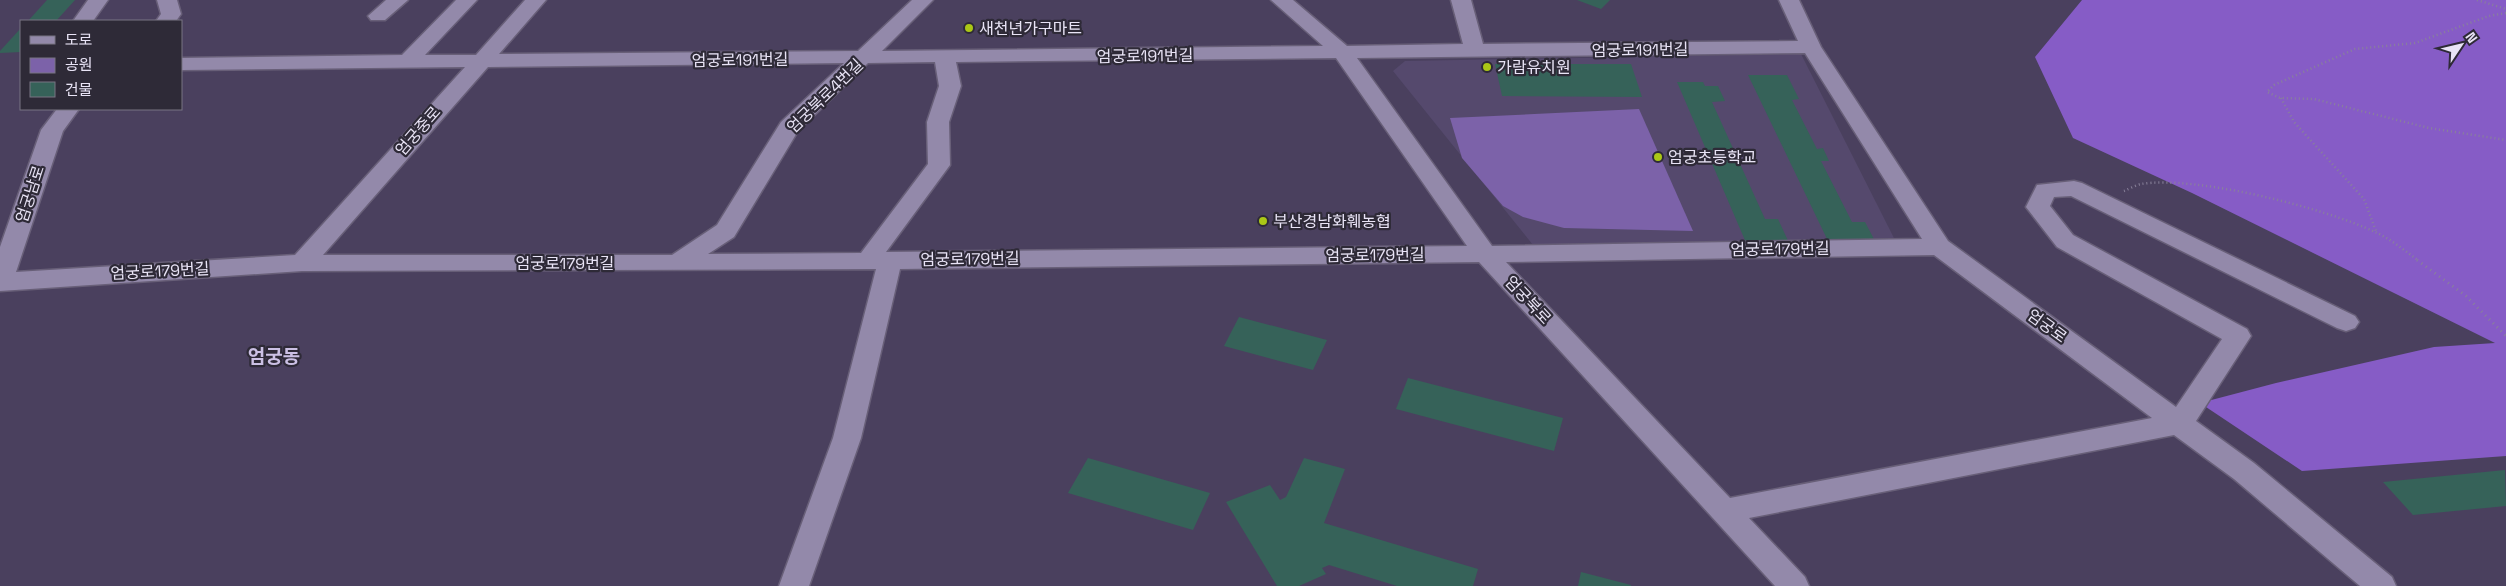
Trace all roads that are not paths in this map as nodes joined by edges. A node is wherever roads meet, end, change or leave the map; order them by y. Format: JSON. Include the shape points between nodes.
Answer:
{"nodes":[{"id":1,"x":98,"y":0,"type":"edge"},
{"id":2,"x":167,"y":0,"type":"edge"},
{"id":3,"x":398,"y":0,"type":"edge"},
{"id":4,"x":467,"y":0,"type":"edge"},
{"id":5,"x":536,"y":0,"type":"edge"},
{"id":6,"x":923,"y":0,"type":"edge"},
{"id":7,"x":1281,"y":0,"type":"edge"},
{"id":8,"x":1461,"y":0,"type":"edge"},
{"id":9,"x":1789,"y":0,"type":"edge"},
{"id":10,"x":378,"y":16,"type":"dead end"},
{"id":11,"x":84,"y":20,"type":"edge"},
{"id":12,"x":167,"y":20,"type":"edge"},
{"id":13,"x":1812,"y":47,"type":"junction"},
{"id":14,"x":1475,"y":52,"type":"junction"},
{"id":15,"x":1343,"y":53,"type":"junction"},
{"id":16,"x":945,"y":58,"type":"junction"},
{"id":17,"x":863,"y":59,"type":"junction"},
{"id":18,"x":406,"y":63,"type":"junction"},
{"id":19,"x":478,"y":63,"type":"junction"},
{"id":20,"x":182,"y":64,"type":"edge"},
{"id":21,"x":67,"y":110,"type":"edge"},
{"id":22,"x":1938,"y":247,"type":"junction"},
{"id":23,"x":1485,"y":254,"type":"junction"},
{"id":24,"x":879,"y":260,"type":"junction"},
{"id":25,"x":302,"y":263,"type":"junction"},
{"id":26,"x":677,"y":263,"type":"junction"},
{"id":27,"x":1,"y":282,"type":"edge"},
{"id":28,"x":2346,"y":322,"type":"dead end"},
{"id":29,"x":2180,"y":423,"type":"junction"},
{"id":30,"x":1724,"y":511,"type":"junction"},
{"id":31,"x":794,"y":586,"type":"edge"},
{"id":32,"x":1794,"y":586,"type":"edge"},
{"id":33,"x":2381,"y":586,"type":"edge"}],
"edges":[{"from":1,"to":11,"type":"street"},
{"from":2,"to":12,"type":"street","via":[[171,14]]},
{"from":3,"to":10,"type":"street"},
{"from":4,"to":18,"type":"street"},
{"from":5,"to":19,"type":"street","name":"엄궁중로"},
{"from":6,"to":17,"type":"street","name":"엄궁북로4번길"},
{"from":7,"to":15,"type":"street","name":"엄궁북로"},
{"from":8,"to":14,"type":"street"},
{"from":9,"to":13,"type":"street","name":"엄궁로"},
{"from":13,"to":14,"type":"street","name":"엄궁로191번길"},
{"from":13,"to":22,"type":"street","name":"엄궁로"},
{"from":14,"to":15,"type":"street","name":"엄궁로191번길"},
{"from":15,"to":16,"type":"street","name":"엄궁로191번길"},
{"from":15,"to":23,"type":"street","name":"엄궁북로"},
{"from":16,"to":17,"type":"street","name":"엄궁로191번길"},
{"from":16,"to":24,"type":"street","via":[[950,86],[938,122],[939,165]]},
{"from":17,"to":19,"type":"street","name":"엄궁로191번길"},
{"from":17,"to":26,"type":"street","name":"엄궁북로4번길","via":[[789,127],[726,231]]},
{"from":18,"to":19,"type":"street","name":"엄궁로191번길"},
{"from":18,"to":20,"type":"street","name":"엄궁로191번길"},
{"from":19,"to":25,"type":"street","name":"엄궁중로"},
{"from":21,"to":27,"type":"street","name":"엄궁남로","via":[[52,130]]},
{"from":22,"to":23,"type":"street","name":"엄궁로179번길"},
{"from":22,"to":29,"type":"street","name":"엄궁로"},
{"from":23,"to":24,"type":"street","name":"엄궁로179번길"},
{"from":23,"to":30,"type":"street","name":"엄궁북로"},
{"from":24,"to":26,"type":"street","name":"엄궁로179번길"},
{"from":24,"to":31,"type":"street","via":[[847,438]]},
{"from":25,"to":26,"type":"street","name":"엄궁로179번길"},
{"from":25,"to":27,"type":"street","name":"엄궁로179번길"},
{"from":28,"to":29,"type":"street","via":[[2074,188],[2044,190],[2038,207],[2065,241],[2238,336]]},
{"from":29,"to":30,"type":"street"},
{"from":29,"to":33,"type":"street","name":"엄궁로","via":[[2244,471]]},
{"from":30,"to":32,"type":"street","name":"엄궁북로"}]}
